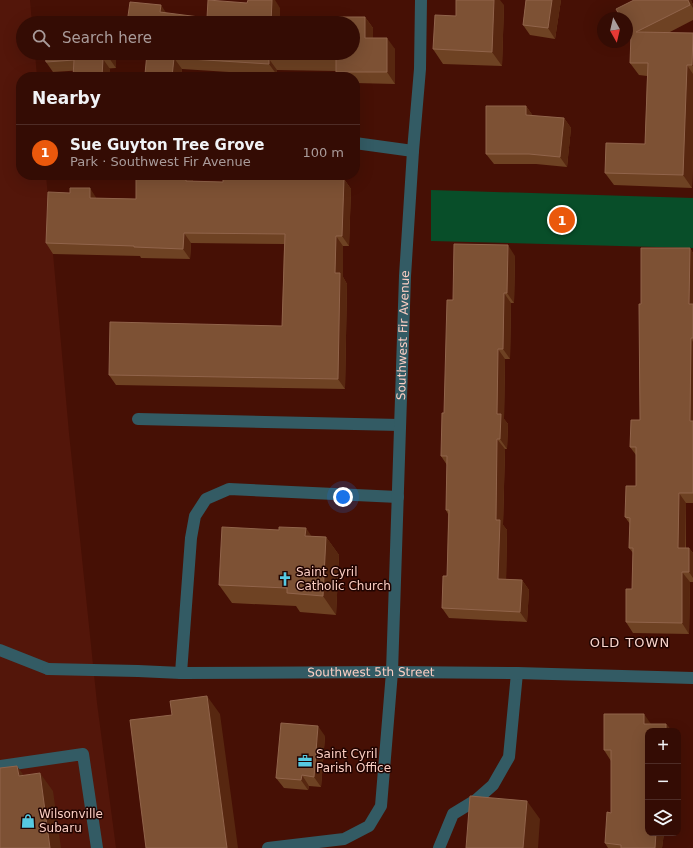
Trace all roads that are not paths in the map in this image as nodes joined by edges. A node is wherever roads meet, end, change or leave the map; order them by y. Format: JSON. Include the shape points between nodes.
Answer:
{"nodes":[{"id":1,"x":420,"y":0,"type":"edge"},
{"id":2,"x":360,"y":144,"type":"edge"},
{"id":3,"x":413,"y":151,"type":"junction"},
{"id":4,"x":138,"y":419,"type":"dead end"},
{"id":5,"x":400,"y":425,"type":"junction"},
{"id":6,"x":398,"y":497,"type":"junction"},
{"id":7,"x":0,"y":650,"type":"edge"},
{"id":8,"x":392,"y":672,"type":"junction"},
{"id":9,"x":181,"y":673,"type":"junction"},
{"id":10,"x":517,"y":673,"type":"junction"},
{"id":11,"x":693,"y":678,"type":"edge"},
{"id":12,"x":0,"y":766,"type":"edge"},
{"id":13,"x":323,"y":845,"type":"edge"},
{"id":14,"x":97,"y":848,"type":"edge"},
{"id":15,"x":268,"y":848,"type":"edge"},
{"id":16,"x":439,"y":848,"type":"edge"}],
"edges":[{"from":1,"to":3,"type":"street","name":"Southwest Fir Avenue","via":[[420,69]]},
{"from":2,"to":3,"type":"street"},
{"from":3,"to":5,"type":"street","name":"Southwest Fir Avenue"},
{"from":4,"to":5,"type":"street"},
{"from":5,"to":6,"type":"street","name":"Southwest Fir Avenue"},
{"from":6,"to":8,"type":"street","name":"Southwest Fir Avenue"},
{"from":6,"to":9,"type":"street","via":[[229,489],[206,499],[195,516],[191,538]]},
{"from":7,"to":9,"type":"street","name":"Southwest 5th Street","via":[[48,669]]},
{"from":8,"to":9,"type":"street","name":"Southwest 5th Street"},
{"from":8,"to":10,"type":"street","name":"Southwest 5th Street"},
{"from":8,"to":13,"type":"street","name":"Southwest Fir Avenue","via":[[381,806],[369,826],[344,839]]},
{"from":10,"to":11,"type":"street","name":"Southwest 5th Street"},
{"from":10,"to":16,"type":"street","via":[[509,757],[494,785],[453,814]]},
{"from":12,"to":14,"type":"street","via":[[84,754]]},
{"from":13,"to":15,"type":"street","name":"Southwest Fir Avenue"}]}
